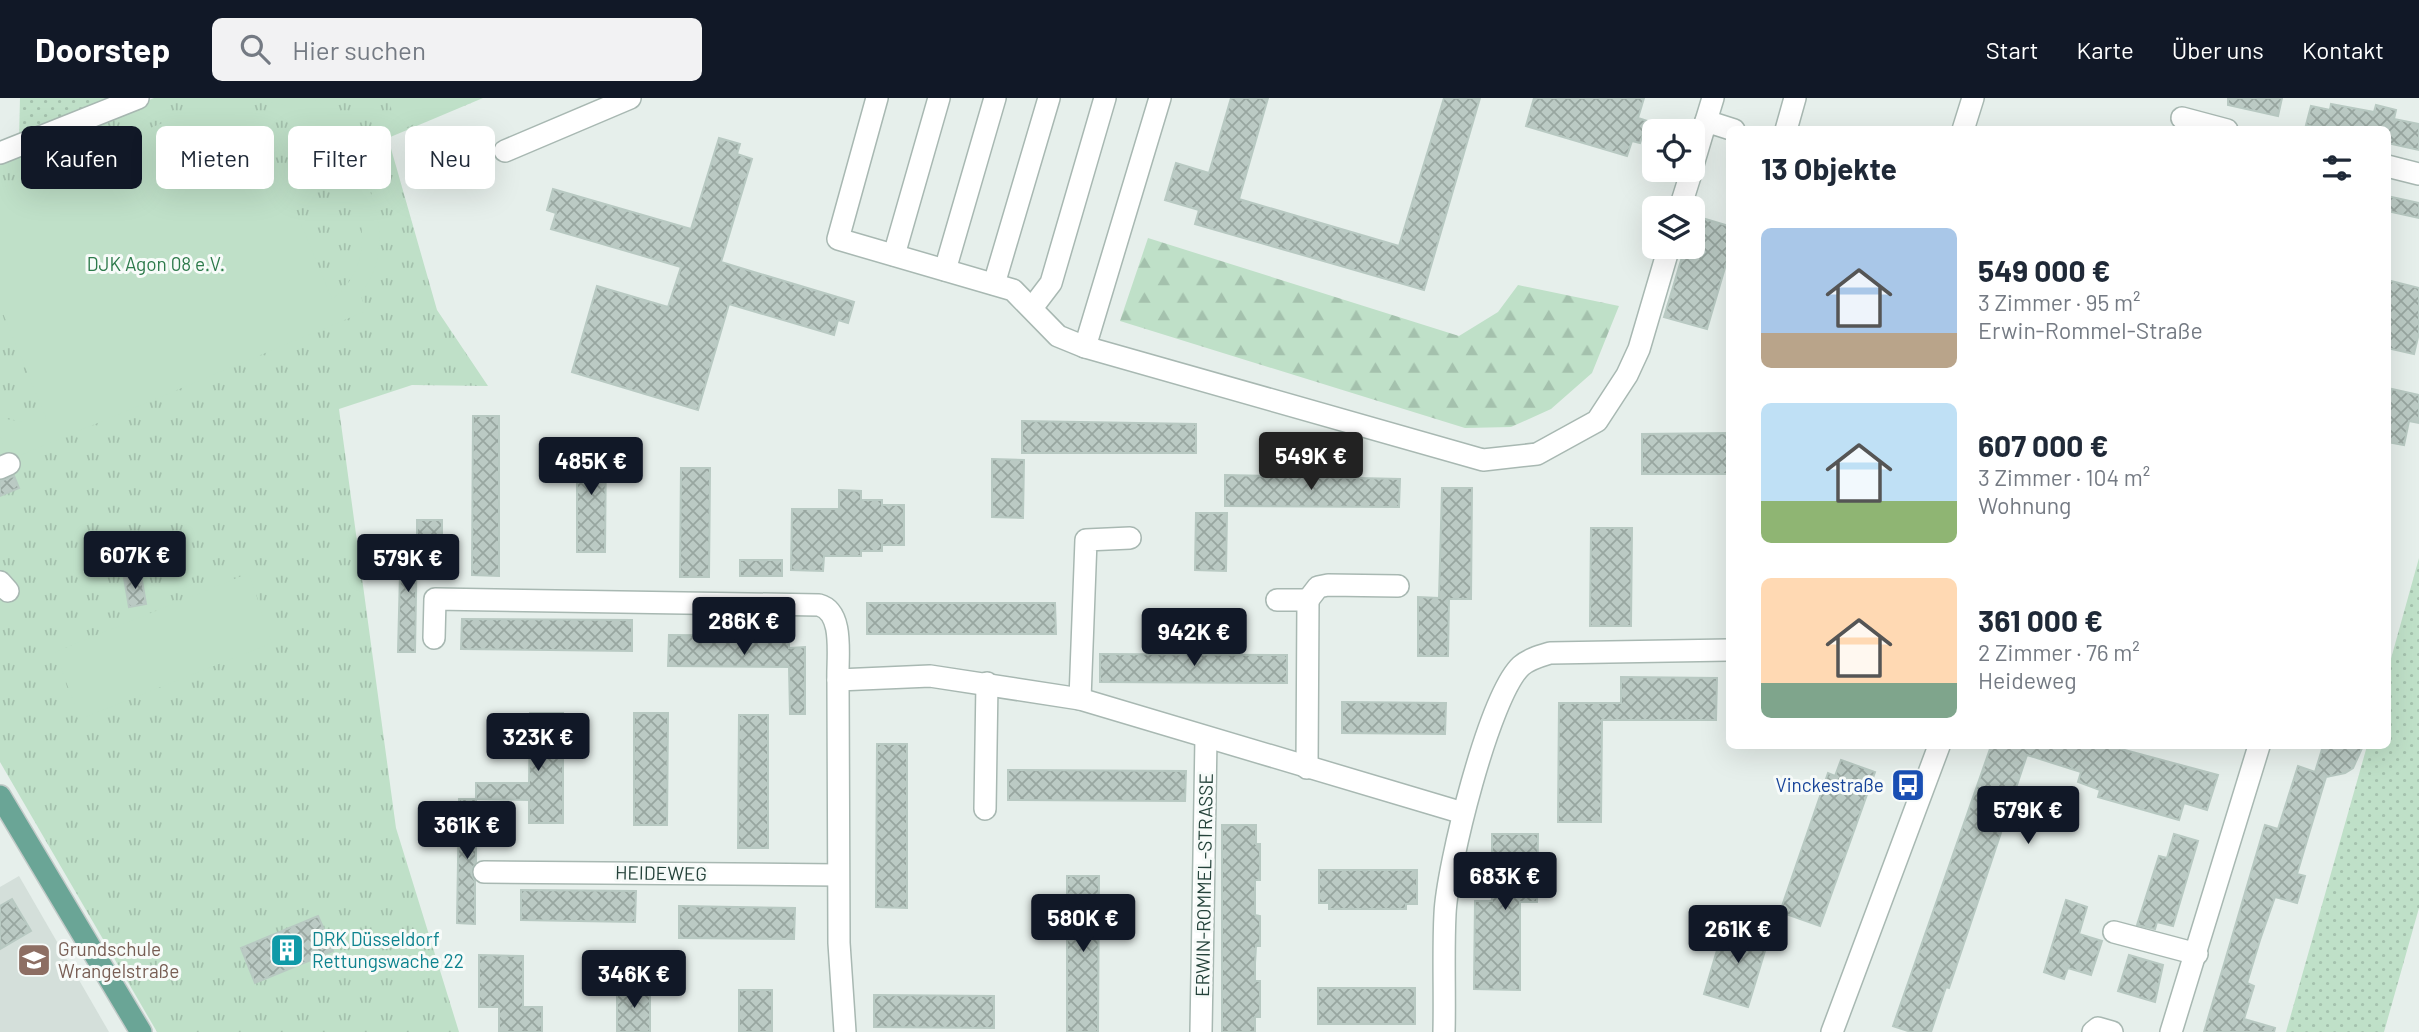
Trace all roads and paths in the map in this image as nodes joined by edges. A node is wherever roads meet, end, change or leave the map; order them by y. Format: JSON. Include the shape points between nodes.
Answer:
{"nodes":[{"id":1,"x":138,"y":98,"type":"edge"},
{"id":2,"x":630,"y":98,"type":"edge"},
{"id":3,"x":877,"y":98,"type":"edge"},
{"id":4,"x":939,"y":98,"type":"edge"},
{"id":5,"x":995,"y":98,"type":"edge"},
{"id":6,"x":1049,"y":98,"type":"edge"},
{"id":7,"x":1105,"y":98,"type":"edge"},
{"id":8,"x":1160,"y":98,"type":"edge"},
{"id":9,"x":1713,"y":98,"type":"edge"},
{"id":10,"x":1795,"y":98,"type":"edge"},
{"id":11,"x":1973,"y":98,"type":"edge"},
{"id":12,"x":2182,"y":115,"type":"edge"},
{"id":13,"x":1706,"y":121,"type":"junction"},
{"id":14,"x":1705,"y":124,"type":"edge"},
{"id":15,"x":1787,"y":126,"type":"edge"},
{"id":16,"x":1964,"y":126,"type":"edge"},
{"id":17,"x":2215,"y":126,"type":"edge"},
{"id":18,"x":1726,"y":127,"type":"edge"},
{"id":19,"x":505,"y":151,"type":"dead end"},
{"id":20,"x":0,"y":153,"type":"edge"},
{"id":21,"x":2391,"y":167,"type":"edge"},
{"id":22,"x":2419,"y":174,"type":"edge"},
{"id":23,"x":894,"y":255,"type":"junction"},
{"id":24,"x":1665,"y":259,"type":"edge"},
{"id":25,"x":945,"y":270,"type":"junction"},
{"id":26,"x":994,"y":284,"type":"junction"},
{"id":27,"x":1032,"y":308,"type":"junction"},
{"id":28,"x":1085,"y":347,"type":"junction"},
{"id":29,"x":1130,"y":538,"type":"dead end"},
{"id":30,"x":1398,"y":586,"type":"dead end"},
{"id":31,"x":1277,"y":600,"type":"dead end"},
{"id":32,"x":1308,"y":600,"type":"junction"},
{"id":33,"x":434,"y":638,"type":"dead end"},
{"id":34,"x":1726,"y":650,"type":"edge"},
{"id":35,"x":838,"y":680,"type":"junction"},
{"id":36,"x":987,"y":683,"type":"junction"},
{"id":37,"x":1080,"y":699,"type":"junction"},
{"id":38,"x":1206,"y":738,"type":"junction"},
{"id":39,"x":1938,"y":749,"type":"edge"},
{"id":40,"x":2258,"y":749,"type":"edge"},
{"id":41,"x":1307,"y":768,"type":"junction"},
{"id":42,"x":0,"y":796,"type":"edge"},
{"id":43,"x":985,"y":809,"type":"dead end"},
{"id":44,"x":1463,"y":813,"type":"junction"},
{"id":45,"x":484,"y":872,"type":"dead end"},
{"id":46,"x":838,"y":875,"type":"junction"},
{"id":47,"x":2114,"y":932,"type":"dead end"},
{"id":48,"x":2197,"y":954,"type":"junction"},
{"id":49,"x":141,"y":1032,"type":"edge"},
{"id":50,"x":845,"y":1032,"type":"edge"},
{"id":51,"x":1201,"y":1032,"type":"edge"},
{"id":52,"x":1444,"y":1032,"type":"edge"},
{"id":53,"x":1832,"y":1032,"type":"edge"},
{"id":54,"x":2093,"y":1032,"type":"edge"},
{"id":55,"x":2112,"y":1032,"type":"edge"},
{"id":56,"x":2171,"y":1032,"type":"edge"}],
"edges":[{"from":1,"to":20,"type":"street"},
{"from":2,"to":19,"type":"street"},
{"from":3,"to":23,"type":"street","via":[[838,239]]},
{"from":4,"to":23,"type":"street"},
{"from":5,"to":25,"type":"street"},
{"from":6,"to":26,"type":"street"},
{"from":7,"to":27,"type":"street","via":[[1051,284]]},
{"from":8,"to":28,"type":"street"},
{"from":9,"to":13,"type":"street"},
{"from":10,"to":15,"type":"street"},
{"from":11,"to":16,"type":"street"},
{"from":12,"to":17,"type":"street"},
{"from":13,"to":14,"type":"street"},
{"from":13,"to":18,"type":"street"},
{"from":21,"to":22,"type":"street"},
{"from":23,"to":25,"type":"street"},
{"from":24,"to":28,"type":"street","via":[[1639,349],[1597,421],[1537,454],[1483,460]]},
{"from":25,"to":26,"type":"street"},
{"from":26,"to":27,"type":"street","via":[[1013,290]]},
{"from":27,"to":28,"type":"street","via":[[1058,336]]},
{"from":29,"to":37,"type":"street","via":[[1086,540]]},
{"from":30,"to":32,"type":"street","via":[[1328,585],[1318,587]]},
{"from":31,"to":32,"type":"street"},
{"from":32,"to":41,"type":"street"},
{"from":33,"to":35,"type":"street","via":[[435,598],[819,605],[831,611],[836,621]]},
{"from":34,"to":44,"type":"street","via":[[1550,653],[1522,665],[1499,706]]},
{"from":35,"to":36,"type":"street","via":[[930,676]]},
{"from":35,"to":46,"type":"street"},
{"from":36,"to":37,"type":"street"},
{"from":36,"to":43,"type":"street"},
{"from":37,"to":38,"type":"street"},
{"from":38,"to":41,"type":"street"},
{"from":38,"to":51,"type":"street","name":"ERWIN-ROMMEL-STRASSE"},
{"from":39,"to":53,"type":"street"},
{"from":40,"to":48,"type":"street"},
{"from":41,"to":44,"type":"street"},
{"from":42,"to":49,"type":"main road"},
{"from":44,"to":52,"type":"street","via":[[1445,913]]},
{"from":45,"to":46,"type":"street","name":"HEIDEWEG"},
{"from":46,"to":50,"type":"street"},
{"from":47,"to":48,"type":"street"},
{"from":48,"to":56,"type":"street"},
{"from":54,"to":55,"type":"street","via":[[2098,1028]]}]}
